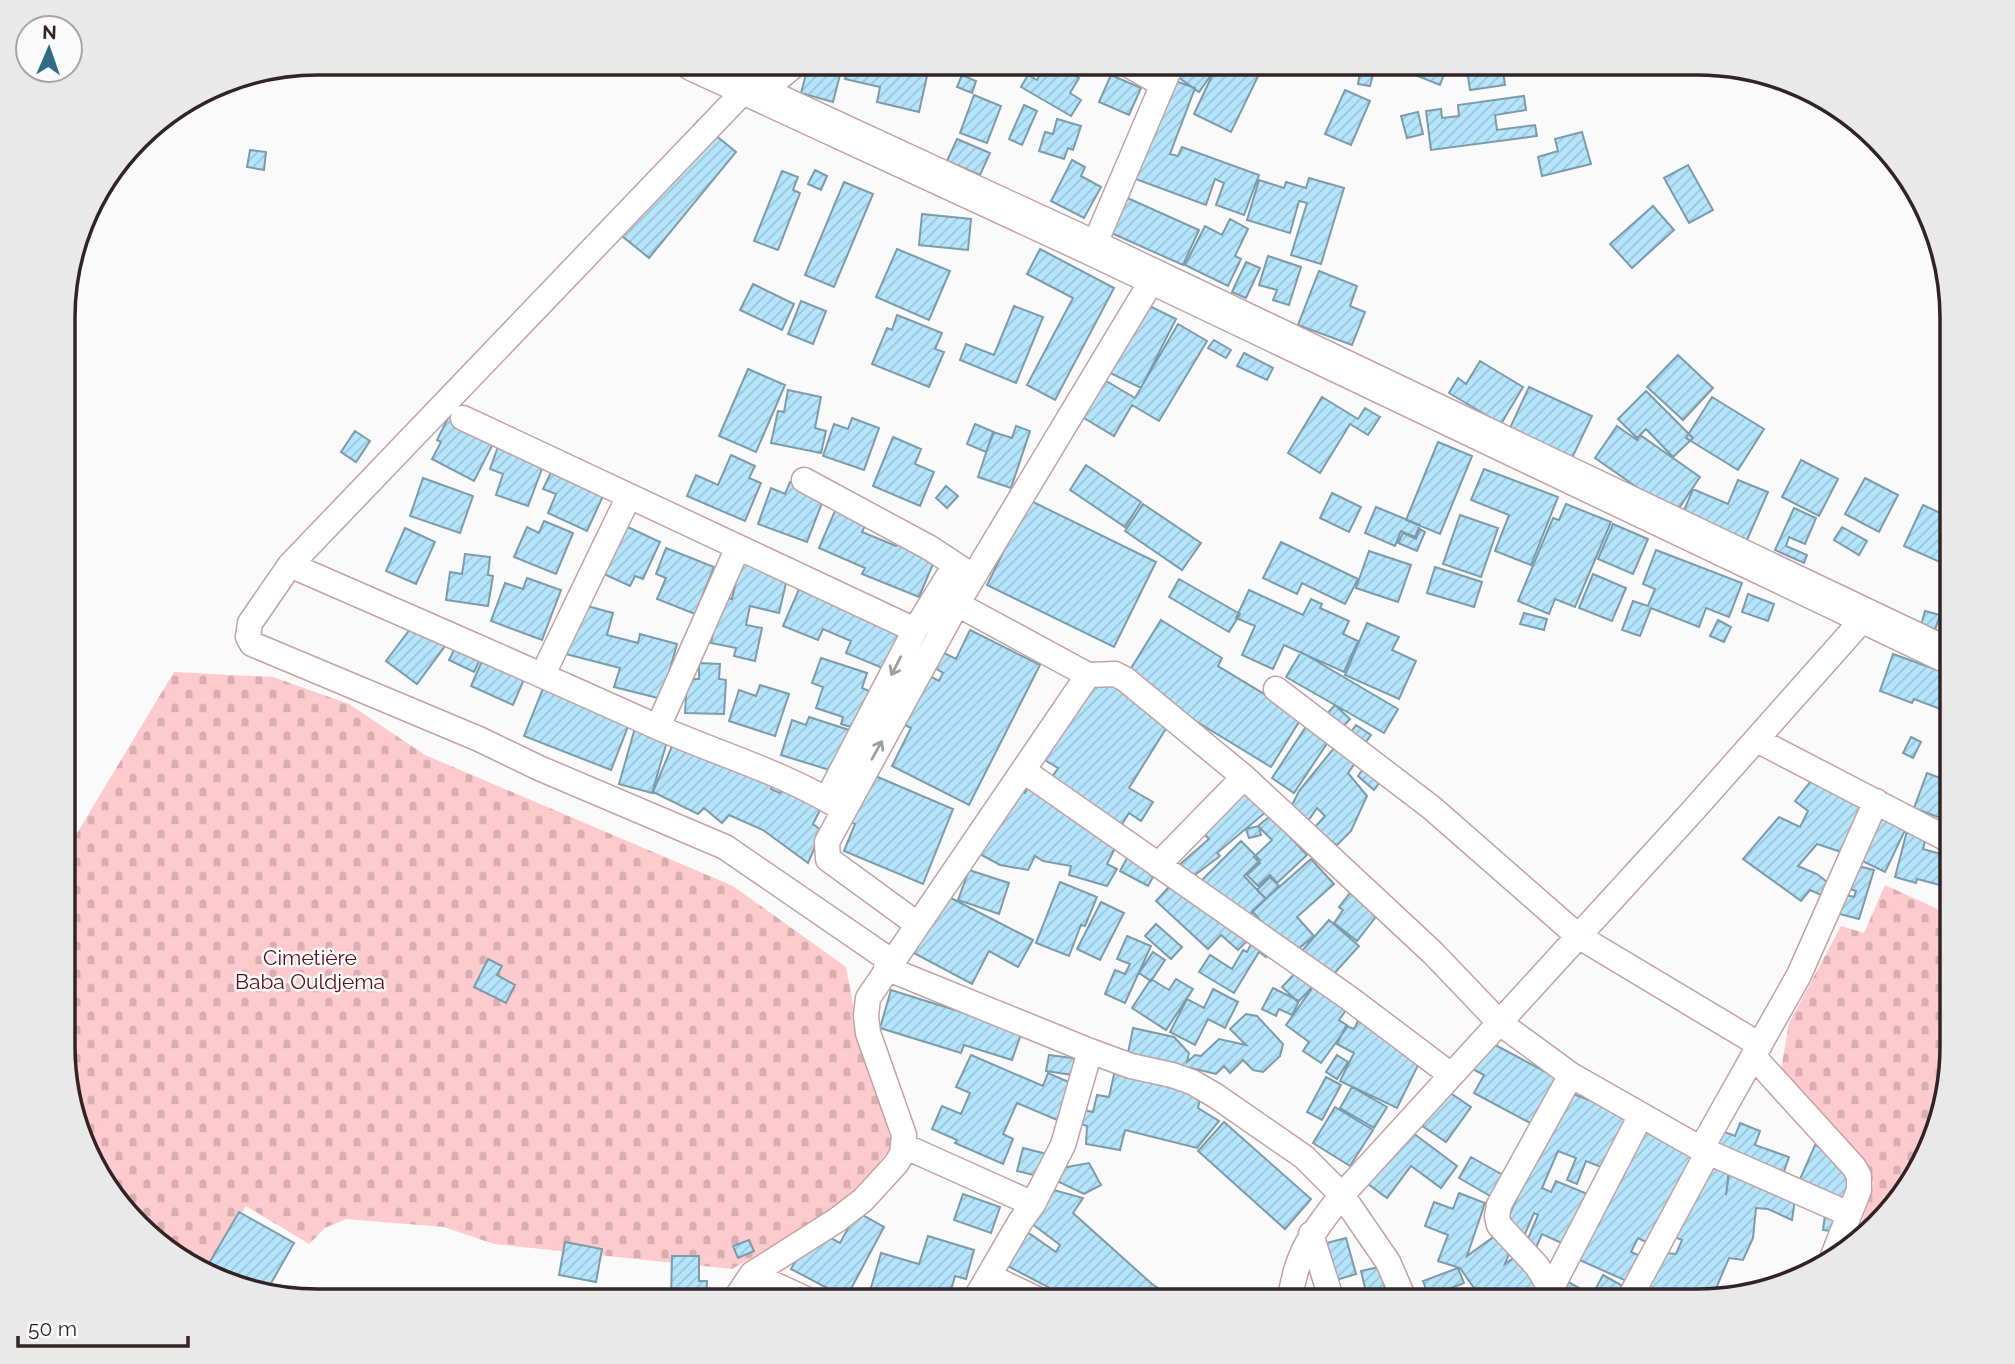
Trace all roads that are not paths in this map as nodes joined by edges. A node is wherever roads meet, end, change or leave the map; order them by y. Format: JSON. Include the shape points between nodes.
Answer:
{"nodes":[{"id":1,"x":1166,"y":75,"type":"edge"},
{"id":2,"x":719,"y":76,"type":"edge"},
{"id":3,"x":777,"y":76,"type":"edge"},
{"id":4,"x":752,"y":92,"type":"junction"},
{"id":5,"x":1093,"y":248,"type":"junction"},
{"id":6,"x":1154,"y":277,"type":"junction"},
{"id":7,"x":463,"y":418,"type":"dead end"},
{"id":8,"x":804,"y":480,"type":"dead end"},
{"id":9,"x":629,"y":496,"type":"junction"},
{"id":10,"x":738,"y":547,"type":"junction"},
{"id":11,"x":290,"y":565,"type":"junction"},
{"id":12,"x":964,"y":571,"type":"junction"},
{"id":13,"x":957,"y":604,"type":"junction"},
{"id":14,"x":1865,"y":617,"type":"junction"},
{"id":15,"x":915,"y":630,"type":"junction"},
{"id":16,"x":1939,"y":651,"type":"edge"},
{"id":17,"x":543,"y":674,"type":"junction"},
{"id":18,"x":1088,"y":675,"type":"junction"},
{"id":19,"x":1276,"y":689,"type":"dead end"},
{"id":20,"x":659,"y":727,"type":"junction"},
{"id":21,"x":1757,"y":740,"type":"junction"},
{"id":22,"x":1024,"y":771,"type":"junction"},
{"id":23,"x":1244,"y":777,"type":"junction"},
{"id":24,"x":1876,"y":802,"type":"junction"},
{"id":25,"x":835,"y":805,"type":"junction"},
{"id":26,"x":1939,"y":835,"type":"edge"},
{"id":27,"x":1158,"y":865,"type":"junction"},
{"id":28,"x":917,"y":924,"type":"junction"},
{"id":29,"x":1578,"y":936,"type":"junction"},
{"id":30,"x":888,"y":965,"type":"junction"},
{"id":31,"x":1500,"y":1023,"type":"junction"},
{"id":32,"x":1090,"y":1051,"type":"junction"},
{"id":33,"x":1757,"y":1051,"type":"junction"},
{"id":34,"x":1451,"y":1075,"type":"junction"},
{"id":35,"x":1572,"y":1075,"type":"junction"},
{"id":36,"x":1641,"y":1115,"type":"junction"},
{"id":37,"x":904,"y":1146,"type":"junction"},
{"id":38,"x":1704,"y":1151,"type":"junction"},
{"id":39,"x":1342,"y":1195,"type":"junction"},
{"id":40,"x":1033,"y":1204,"type":"junction"},
{"id":41,"x":1849,"y":1214,"type":"junction"},
{"id":42,"x":1311,"y":1234,"type":"junction"},
{"id":43,"x":1838,"y":1244,"type":"edge"},
{"id":44,"x":752,"y":1274,"type":"junction"},
{"id":45,"x":989,"y":1276,"type":"junction"},
{"id":46,"x":1293,"y":1288,"type":"edge"},
{"id":47,"x":1328,"y":1288,"type":"edge"},
{"id":48,"x":1399,"y":1288,"type":"edge"},
{"id":49,"x":1550,"y":1288,"type":"edge"},
{"id":50,"x":1557,"y":1288,"type":"edge"},
{"id":51,"x":1635,"y":1288,"type":"edge"},
{"id":52,"x":742,"y":1289,"type":"edge"},
{"id":53,"x":784,"y":1289,"type":"edge"},
{"id":54,"x":981,"y":1289,"type":"edge"},
{"id":55,"x":1015,"y":1289,"type":"edge"}],
"edges":[{"from":1,"to":5,"type":"street"},
{"from":2,"to":4,"type":"main road"},
{"from":3,"to":4,"type":"street"},
{"from":4,"to":5,"type":"main road"},
{"from":4,"to":11,"type":"street"},
{"from":5,"to":6,"type":"main road"},
{"from":6,"to":12,"type":"street"},
{"from":6,"to":14,"type":"main road"},
{"from":7,"to":9,"type":"street"},
{"from":8,"to":12,"type":"street"},
{"from":9,"to":10,"type":"street"},
{"from":9,"to":17,"type":"street"},
{"from":10,"to":15,"type":"street"},
{"from":10,"to":20,"type":"street"},
{"from":11,"to":17,"type":"street"},
{"from":11,"to":30,"type":"street","via":[[250,623],[247,637],[252,644],[725,847]]},
{"from":12,"to":13,"type":"street"},
{"from":12,"to":15,"type":"street"},
{"from":13,"to":18,"type":"street"},
{"from":25,"to":13,"type":"street","one_way":true},
{"from":14,"to":16,"type":"main road"},
{"from":14,"to":21,"type":"street"},
{"from":15,"to":25,"type":"street","one_way":true},
{"from":17,"to":20,"type":"street"},
{"from":18,"to":22,"type":"street"},
{"from":18,"to":23,"type":"street","via":[[1115,674],[1125,679]]},
{"from":19,"to":29,"type":"street","via":[[1432,808]]},
{"from":20,"to":25,"type":"street"},
{"from":21,"to":24,"type":"street"},
{"from":21,"to":29,"type":"street"},
{"from":22,"to":27,"type":"street"},
{"from":22,"to":28,"type":"street"},
{"from":23,"to":27,"type":"street"},
{"from":23,"to":31,"type":"street","via":[[1433,953]]},
{"from":24,"to":26,"type":"street"},
{"from":24,"to":33,"type":"street","via":[[1799,975]]},
{"from":25,"to":28,"type":"street","via":[[828,859]]},
{"from":27,"to":34,"type":"street"},
{"from":28,"to":30,"type":"street"},
{"from":29,"to":31,"type":"street"},
{"from":29,"to":33,"type":"street"},
{"from":30,"to":32,"type":"street"},
{"from":30,"to":37,"type":"street","via":[[868,998],[866,1016]]},
{"from":31,"to":34,"type":"street"},
{"from":31,"to":35,"type":"street"},
{"from":32,"to":39,"type":"street","via":[[1192,1082],[1304,1157]]},
{"from":32,"to":40,"type":"street","via":[[1063,1145]]},
{"from":33,"to":38,"type":"street"},
{"from":33,"to":41,"type":"street","via":[[1854,1167],[1859,1190]]},
{"from":34,"to":39,"type":"street"},
{"from":35,"to":36,"type":"street"},
{"from":35,"to":49,"type":"street","via":[[1497,1216],[1499,1225]]},
{"from":36,"to":38,"type":"street"},
{"from":36,"to":50,"type":"street"},
{"from":37,"to":40,"type":"street"},
{"from":37,"to":44,"type":"street","via":[[895,1164],[863,1200]]},
{"from":38,"to":41,"type":"street"},
{"from":38,"to":51,"type":"street"},
{"from":39,"to":42,"type":"street"},
{"from":39,"to":48,"type":"street","via":[[1388,1262]]},
{"from":40,"to":45,"type":"street"},
{"from":41,"to":43,"type":"street"},
{"from":42,"to":46,"type":"street","via":[[1300,1254]]},
{"from":42,"to":47,"type":"street"},
{"from":44,"to":52,"type":"street"},
{"from":44,"to":53,"type":"street"},
{"from":45,"to":54,"type":"street"},
{"from":45,"to":55,"type":"street"}]}
